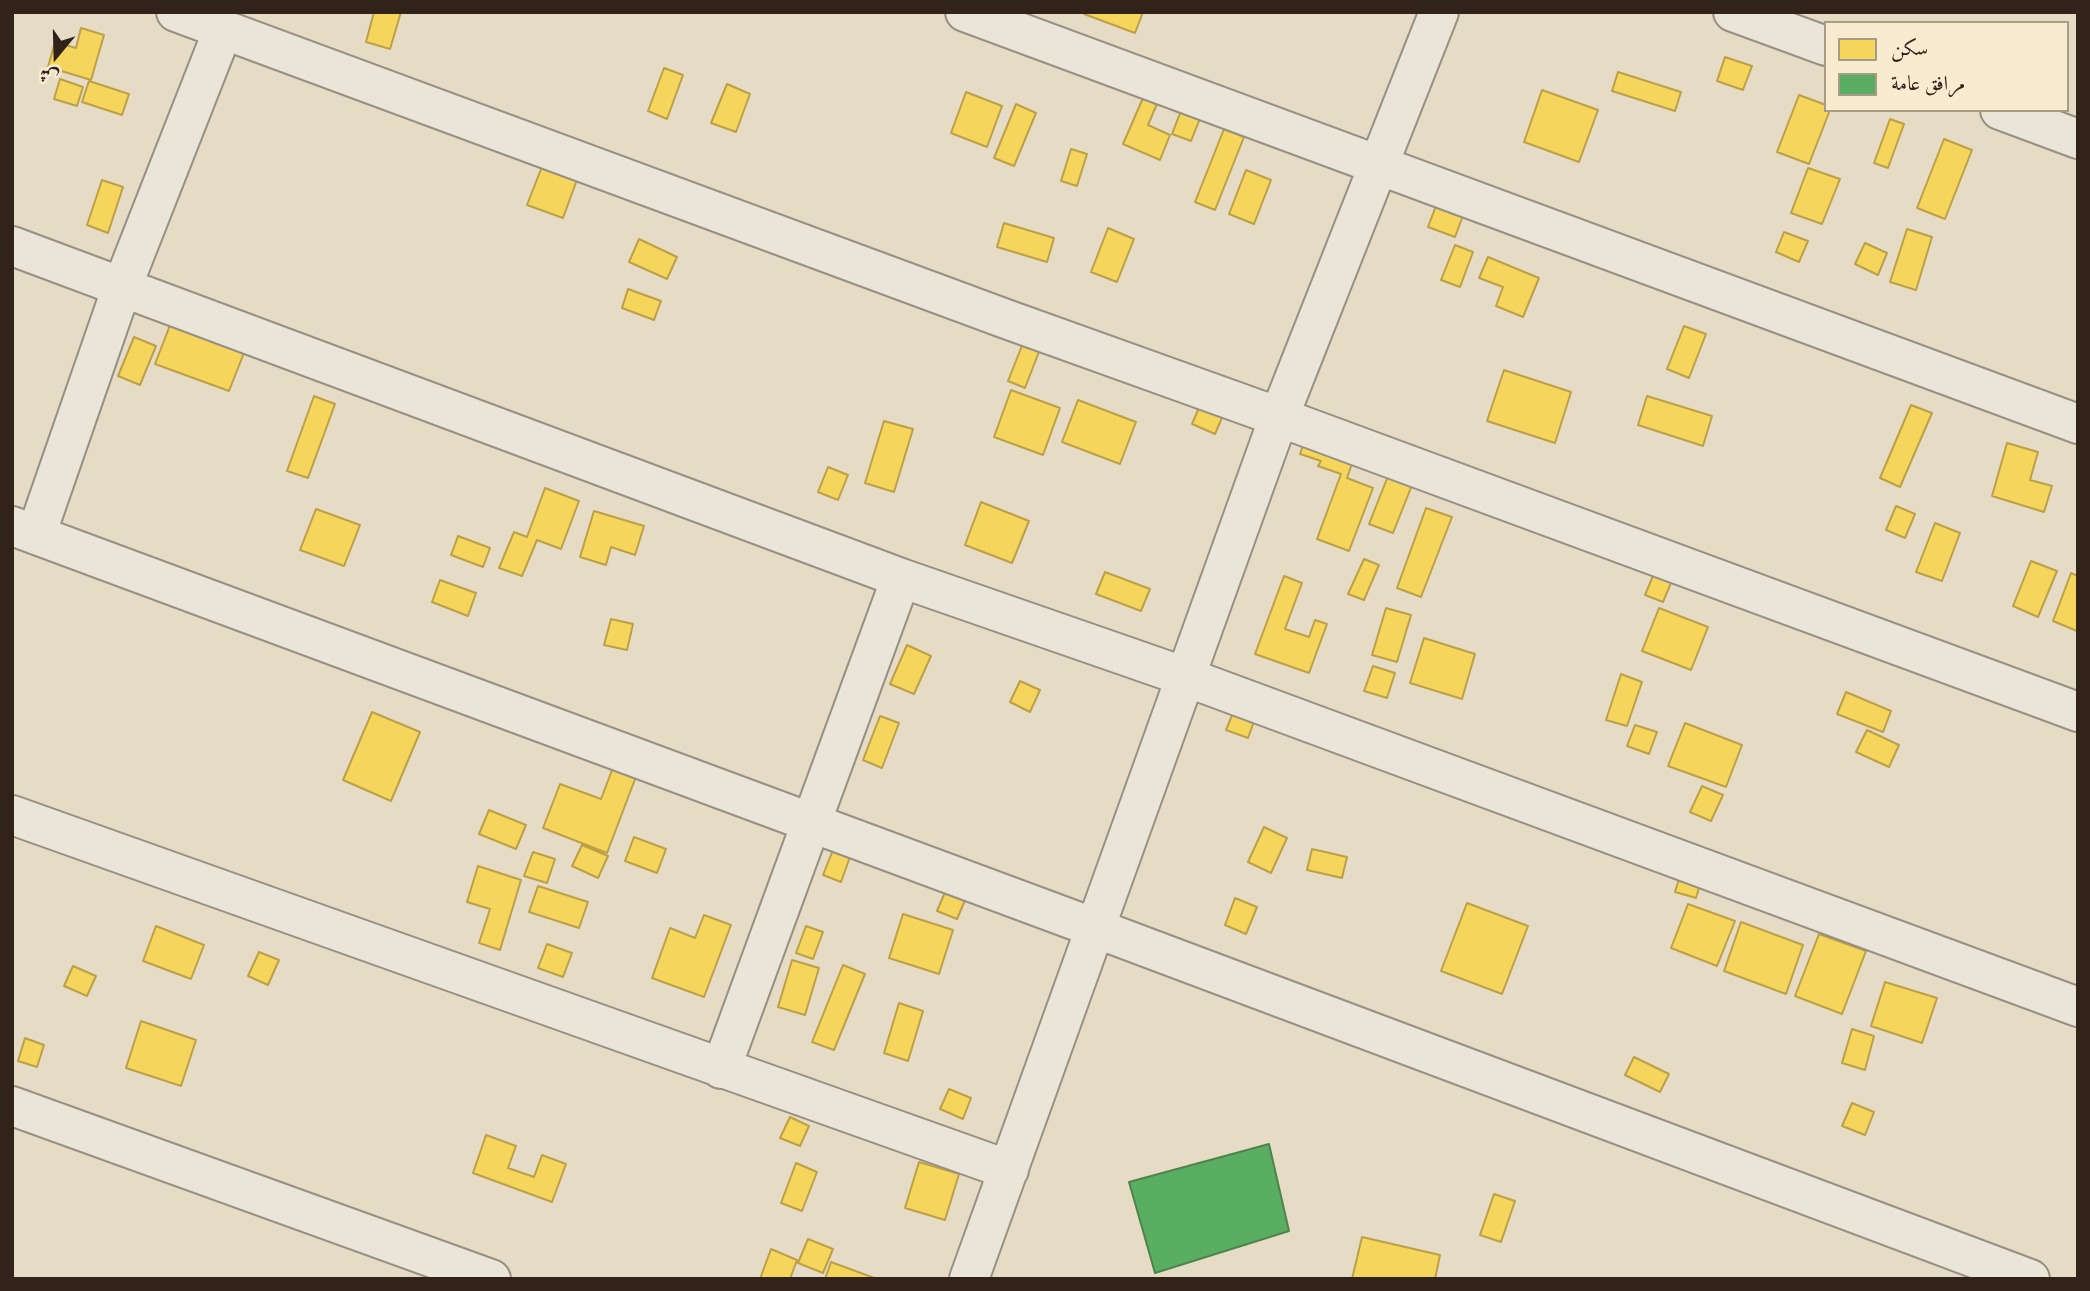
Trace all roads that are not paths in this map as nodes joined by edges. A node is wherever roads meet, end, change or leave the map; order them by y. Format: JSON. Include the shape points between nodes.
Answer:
{"nodes":[{"id":1,"x":176,"y":12,"type":"edge"},
{"id":2,"x":965,"y":12,"type":"edge"},
{"id":3,"x":1439,"y":12,"type":"edge"},
{"id":4,"x":1733,"y":12,"type":"edge"},
{"id":5,"x":1025,"y":22,"type":"edge"},
{"id":6,"x":223,"y":30,"type":"junction"},
{"id":7,"x":1824,"y":45,"type":"edge"},
{"id":8,"x":2005,"y":112,"type":"edge"},
{"id":9,"x":2078,"y":139,"type":"edge"},
{"id":10,"x":1380,"y":165,"type":"junction"},
{"id":11,"x":12,"y":246,"type":"edge"},
{"id":12,"x":122,"y":287,"type":"junction"},
{"id":13,"x":1279,"y":417,"type":"junction"},
{"id":14,"x":2078,"y":424,"type":"edge"},
{"id":15,"x":24,"y":530,"type":"edge"},
{"id":16,"x":901,"y":578,"type":"junction"},
{"id":17,"x":1186,"y":677,"type":"junction"},
{"id":18,"x":2078,"y":712,"type":"edge"},
{"id":19,"x":12,"y":815,"type":"edge"},
{"id":20,"x":812,"y":823,"type":"junction"},
{"id":21,"x":1095,"y":928,"type":"junction"},
{"id":22,"x":2078,"y":1007,"type":"edge"},
{"id":23,"x":721,"y":1069,"type":"junction"},
{"id":24,"x":12,"y":1106,"type":"edge"},
{"id":25,"x":1009,"y":1170,"type":"junction"},
{"id":26,"x":491,"y":1279,"type":"edge"},
{"id":27,"x":969,"y":1279,"type":"edge"},
{"id":28,"x":2030,"y":1279,"type":"edge"}],
"edges":[{"from":1,"to":6,"type":"street"},
{"from":2,"to":5,"type":"street"},
{"from":3,"to":10,"type":"street"},
{"from":4,"to":7,"type":"street"},
{"from":5,"to":10,"type":"street"},
{"from":6,"to":12,"type":"street"},
{"from":6,"to":13,"type":"street"},
{"from":8,"to":9,"type":"street"},
{"from":10,"to":13,"type":"street"},
{"from":10,"to":14,"type":"street"},
{"from":11,"to":12,"type":"street"},
{"from":12,"to":15,"type":"street"},
{"from":12,"to":16,"type":"street"},
{"from":13,"to":17,"type":"street"},
{"from":13,"to":18,"type":"street"},
{"from":15,"to":20,"type":"street"},
{"from":16,"to":17,"type":"street"},
{"from":16,"to":20,"type":"street"},
{"from":17,"to":21,"type":"street"},
{"from":17,"to":22,"type":"street"},
{"from":19,"to":23,"type":"street"},
{"from":20,"to":21,"type":"street"},
{"from":20,"to":23,"type":"street"},
{"from":21,"to":25,"type":"street"},
{"from":21,"to":28,"type":"street"},
{"from":23,"to":25,"type":"street"},
{"from":24,"to":26,"type":"street"},
{"from":25,"to":27,"type":"street"}]}
